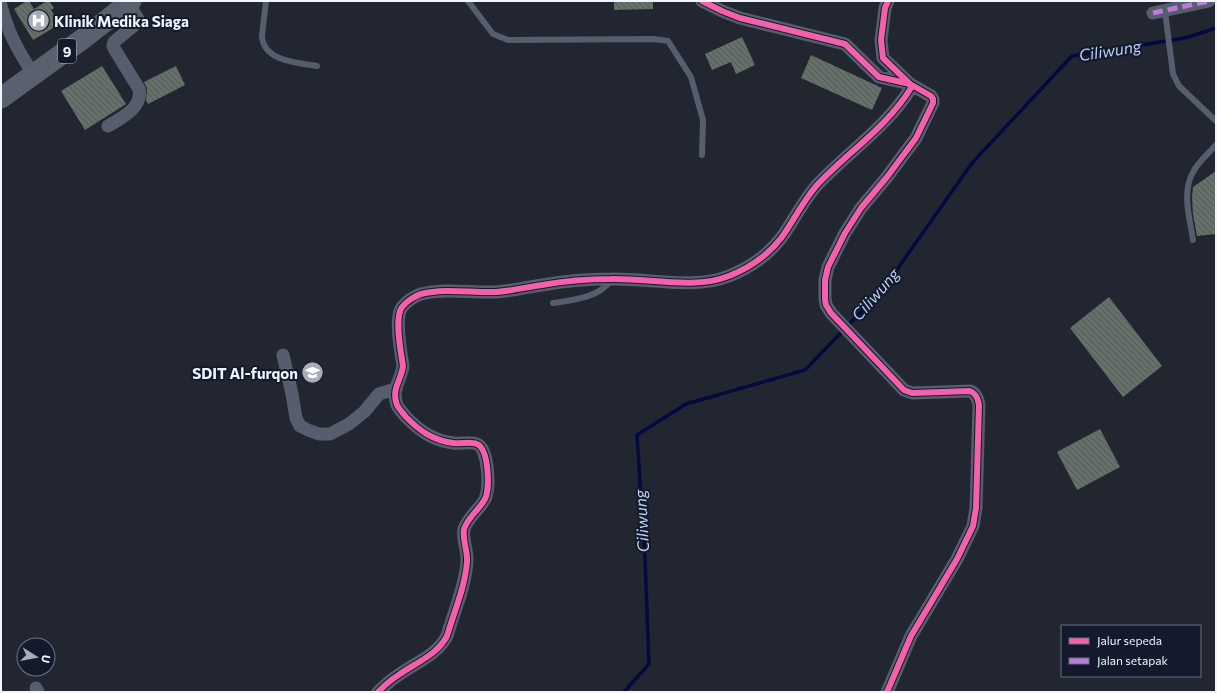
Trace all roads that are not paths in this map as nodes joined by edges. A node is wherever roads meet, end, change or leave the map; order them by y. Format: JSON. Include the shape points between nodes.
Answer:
{"nodes":[{"id":1,"x":266,"y":1,"type":"edge"},
{"id":2,"x":468,"y":1,"type":"edge"},
{"id":3,"x":702,"y":1,"type":"edge"},
{"id":4,"x":888,"y":1,"type":"edge"},
{"id":5,"x":1209,"y":1,"type":"edge"},
{"id":6,"x":130,"y":2,"type":"edge"},
{"id":7,"x":1,"y":5,"type":"edge"},
{"id":8,"x":1159,"y":12,"type":"joint"},
{"id":9,"x":317,"y":66,"type":"dead end"},
{"id":10,"x":34,"y":75,"type":"junction"},
{"id":11,"x":910,"y":84,"type":"junction"},
{"id":12,"x":1,"y":98,"type":"edge"},
{"id":13,"x":1216,"y":121,"type":"edge"},
{"id":14,"x":108,"y":126,"type":"dead end"},
{"id":15,"x":1216,"y":146,"type":"edge"},
{"id":16,"x":702,"y":155,"type":"dead end"},
{"id":17,"x":1193,"y":240,"type":"dead end"},
{"id":18,"x":612,"y":279,"type":"junction"},
{"id":19,"x":553,"y":303,"type":"dead end"},
{"id":20,"x":283,"y":355,"type":"dead end"},
{"id":21,"x":395,"y":388,"type":"junction"},
{"id":22,"x":378,"y":692,"type":"edge"},
{"id":23,"x":887,"y":692,"type":"edge"}],
"edges":[{"from":1,"to":9,"type":"lane","via":[[262,35],[266,49],[286,60]]},
{"from":2,"to":16,"type":"lane","via":[[493,34],[508,40],[668,41],[691,77],[703,120]]},
{"from":3,"to":11,"type":"street","via":[[740,18],[845,44],[879,77]]},
{"from":4,"to":11,"type":"street","via":[[881,40],[883,58]]},
{"from":5,"to":8,"type":"street"},
{"from":6,"to":10,"type":"highway","number":"9"},
{"from":6,"to":14,"type":"street","via":[[138,22],[114,42],[114,46],[140,93],[133,109]]},
{"from":7,"to":10,"type":"street","via":[[9,32]]},
{"from":8,"to":13,"type":"lane","via":[[1167,27],[1173,74],[1180,86]]},
{"from":10,"to":12,"type":"highway","number":"9"},
{"from":11,"to":18,"type":"street","via":[[911,88],[889,118],[817,186],[778,242],[755,262],[728,277],[706,282]]},
{"from":11,"to":23,"type":"street","via":[[931,96],[933,102],[916,138],[861,208],[845,234],[828,267],[825,299],[831,313],[904,390],[966,390],[973,392],[977,397],[979,405],[976,508],[967,539],[911,636]]},
{"from":15,"to":17,"type":"lane","via":[[1198,164],[1189,183],[1188,207]]},
{"from":18,"to":19,"type":"lane","via":[[603,289],[590,295]]},
{"from":18,"to":21,"type":"street","via":[[544,284],[496,292],[443,291],[420,294],[405,304],[399,314],[403,366]]},
{"from":20,"to":21,"type":"street","via":[[296,418],[300,426],[319,434],[330,434],[349,424],[364,412],[379,394]]},
{"from":21,"to":22,"type":"street","via":[[398,408],[417,428],[436,439],[476,444],[481,447],[486,463],[488,489],[486,498],[464,528],[466,574],[443,644],[400,673]]}]}
